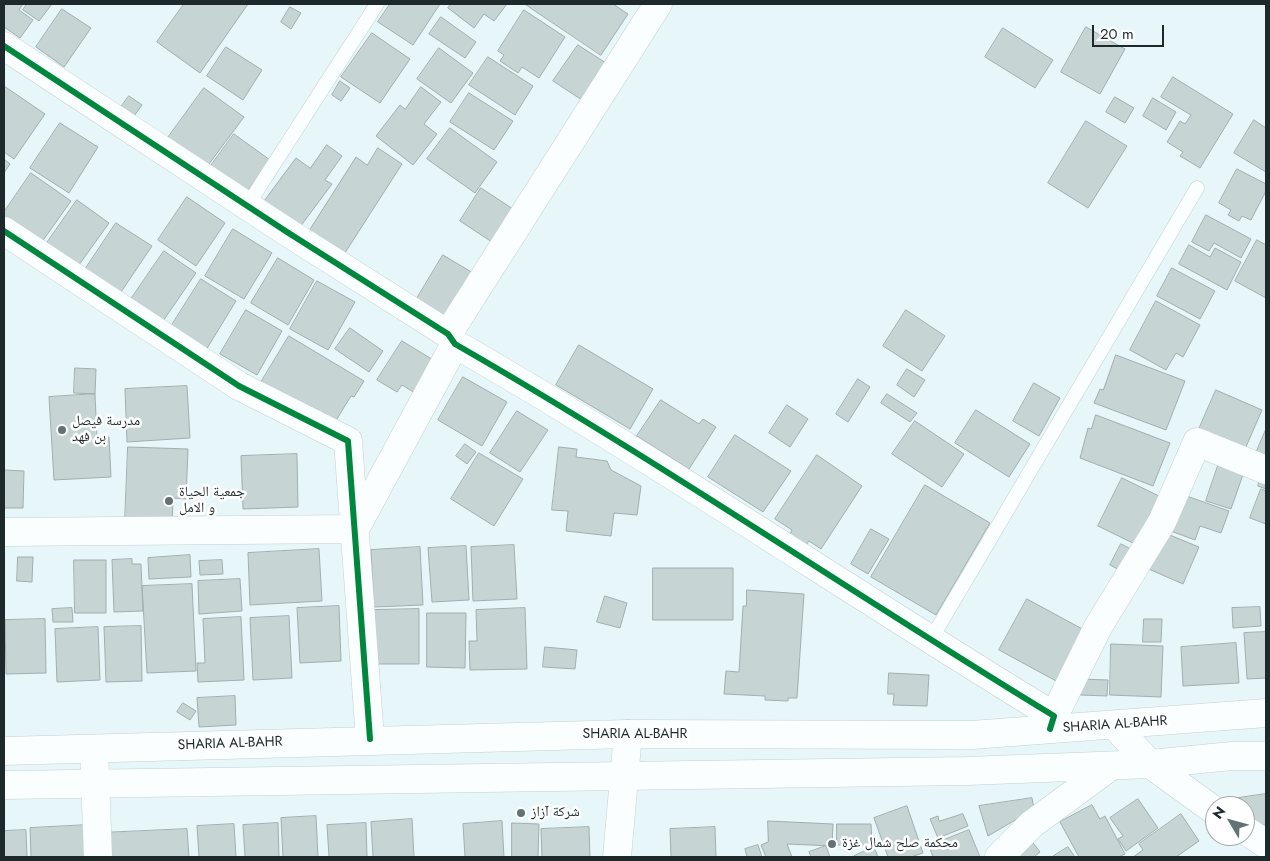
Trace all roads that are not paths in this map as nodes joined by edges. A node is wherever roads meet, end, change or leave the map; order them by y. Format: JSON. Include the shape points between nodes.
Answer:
{"nodes":[{"id":1,"x":377,"y":4,"type":"edge"},
{"id":2,"x":658,"y":4,"type":"edge"},
{"id":3,"x":4,"y":46,"type":"edge"},
{"id":4,"x":1197,"y":188,"type":"dead end"},
{"id":5,"x":247,"y":206,"type":"junction"},
{"id":6,"x":4,"y":231,"type":"edge"},
{"id":7,"x":451,"y":339,"type":"junction"},
{"id":8,"x":1266,"y":470,"type":"edge"},
{"id":9,"x":355,"y":529,"type":"junction"},
{"id":10,"x":4,"y":532,"type":"edge"},
{"id":11,"x":930,"y":641,"type":"junction"},
{"id":12,"x":1266,"y":713,"type":"edge"},
{"id":13,"x":1052,"y":723,"type":"junction"},
{"id":14,"x":1114,"y":725,"type":"junction"},
{"id":15,"x":628,"y":734,"type":"junction"},
{"id":16,"x":370,"y":740,"type":"junction"},
{"id":17,"x":94,"y":749,"type":"junction"},
{"id":18,"x":4,"y":751,"type":"edge"},
{"id":19,"x":1266,"y":756,"type":"edge"},
{"id":20,"x":1150,"y":764,"type":"junction"},
{"id":21,"x":1111,"y":766,"type":"junction"},
{"id":22,"x":624,"y":775,"type":"junction"},
{"id":23,"x":95,"y":784,"type":"junction"},
{"id":24,"x":4,"y":785,"type":"edge"},
{"id":25,"x":1205,"y":804,"type":"edge"},
{"id":26,"x":1255,"y":837,"type":"edge"},
{"id":27,"x":1266,"y":844,"type":"edge"},
{"id":28,"x":98,"y":857,"type":"edge"},
{"id":29,"x":618,"y":857,"type":"edge"},
{"id":30,"x":998,"y":857,"type":"edge"}],
"edges":[{"from":1,"to":5,"type":"lane"},
{"from":2,"to":7,"type":"street"},
{"from":3,"to":5,"type":"street"},
{"from":4,"to":11,"type":"lane"},
{"from":5,"to":7,"type":"street"},
{"from":6,"to":9,"type":"street","via":[[239,386],[348,441]]},
{"from":7,"to":9,"type":"street"},
{"from":7,"to":11,"type":"street","via":[[660,465]]},
{"from":8,"to":13,"type":"street","via":[[1196,442],[1162,522],[1098,627]]},
{"from":9,"to":10,"type":"street"},
{"from":9,"to":16,"type":"street"},
{"from":11,"to":13,"type":"street"},
{"from":12,"to":14,"type":"street","name":"SHARIA AL-BAHR"},
{"from":13,"to":14,"type":"street","name":"SHARIA AL-BAHR"},
{"from":13,"to":15,"type":"street","name":"SHARIA AL-BAHR","via":[[972,735]]},
{"from":14,"to":20,"type":"street"},
{"from":15,"to":16,"type":"street","name":"SHARIA AL-BAHR"},
{"from":15,"to":22,"type":"street"},
{"from":16,"to":17,"type":"street","name":"SHARIA AL-BAHR"},
{"from":17,"to":18,"type":"street","name":"SHARIA AL-BAHR"},
{"from":17,"to":23,"type":"street"},
{"from":19,"to":20,"type":"street"},
{"from":20,"to":21,"type":"street"},
{"from":20,"to":25,"type":"street"},
{"from":21,"to":22,"type":"street"},
{"from":21,"to":30,"type":"street","via":[[1032,824]]},
{"from":22,"to":23,"type":"street"},
{"from":22,"to":29,"type":"street"},
{"from":23,"to":24,"type":"street"},
{"from":23,"to":28,"type":"street"},
{"from":26,"to":27,"type":"street"}]}
